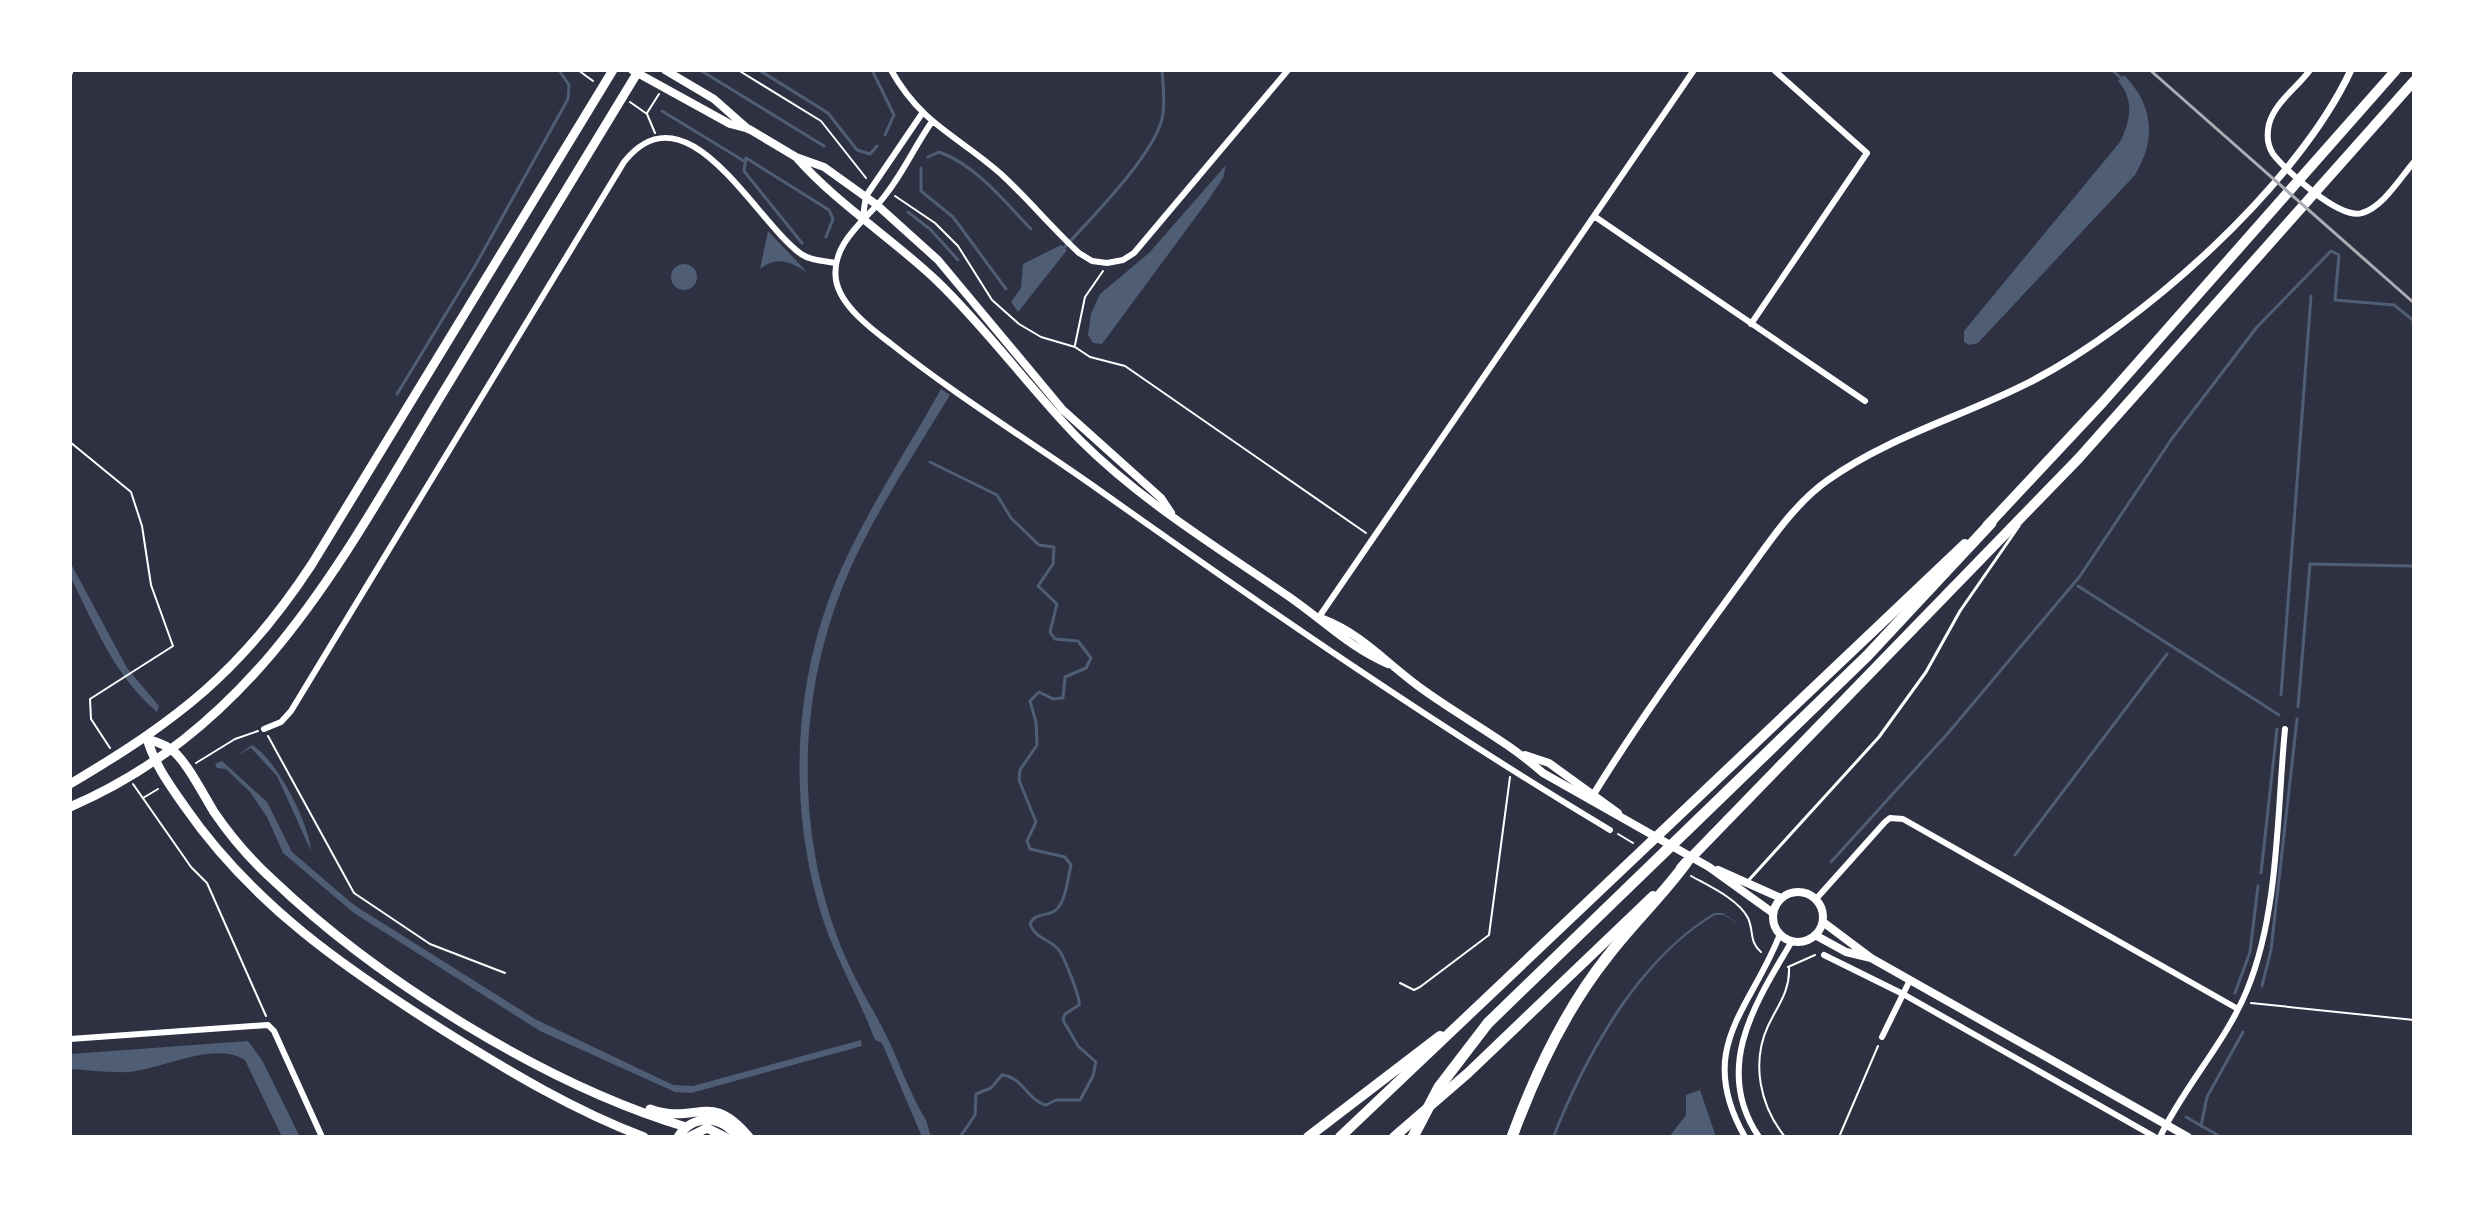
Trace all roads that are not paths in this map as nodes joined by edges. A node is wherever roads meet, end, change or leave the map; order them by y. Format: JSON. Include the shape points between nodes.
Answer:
{"nodes":[{"id":1,"x":613,"y":70,"type":"edge"},
{"id":2,"x":665,"y":70,"type":"edge"},
{"id":3,"x":891,"y":70,"type":"edge"},
{"id":4,"x":1285,"y":70,"type":"edge"},
{"id":5,"x":1694,"y":70,"type":"edge"},
{"id":6,"x":1774,"y":70,"type":"edge"},
{"id":7,"x":2310,"y":70,"type":"edge"},
{"id":8,"x":2351,"y":70,"type":"edge"},
{"id":9,"x":2396,"y":70,"type":"edge"},
{"id":10,"x":636,"y":71,"type":"edge"},
{"id":11,"x":2414,"y":81,"type":"edge"},
{"id":12,"x":921,"y":115,"type":"junction"},
{"id":13,"x":931,"y":123,"type":"junction"},
{"id":14,"x":749,"y":129,"type":"junction"},
{"id":15,"x":796,"y":157,"type":"junction"},
{"id":16,"x":2414,"y":162,"type":"edge"},
{"id":17,"x":866,"y":196,"type":"junction"},
{"id":18,"x":877,"y":205,"type":"junction"},
{"id":19,"x":863,"y":216,"type":"junction"},
{"id":20,"x":1594,"y":216,"type":"junction"},
{"id":21,"x":836,"y":263,"type":"junction"},
{"id":22,"x":1751,"y":324,"type":"junction"},
{"id":23,"x":1865,"y":401,"type":"dead end"},
{"id":24,"x":2032,"y":508,"type":"junction"},
{"id":25,"x":1172,"y":514,"type":"junction"},
{"id":26,"x":1991,"y":523,"type":"junction"},
{"id":27,"x":1319,"y":617,"type":"junction"},
{"id":28,"x":264,"y":729,"type":"road end"},
{"id":29,"x":2285,"y":729,"type":"dead end"},
{"id":30,"x":147,"y":739,"type":"junction"},
{"id":31,"x":172,"y":749,"type":"junction"},
{"id":32,"x":154,"y":763,"type":"junction"},
{"id":33,"x":70,"y":784,"type":"edge"},
{"id":34,"x":1592,"y":797,"type":"junction"},
{"id":35,"x":70,"y":807,"type":"edge"},
{"id":36,"x":1610,"y":830,"type":"road end"},
{"id":37,"x":1709,"y":867,"type":"junction"},
{"id":38,"x":1686,"y":868,"type":"joint"},
{"id":39,"x":1748,"y":881,"type":"junction"},
{"id":40,"x":1667,"y":885,"type":"junction"},
{"id":41,"x":1741,"y":890,"type":"junction"},
{"id":42,"x":1781,"y":898,"type":"junction"},
{"id":43,"x":1816,"y":899,"type":"junction"},
{"id":44,"x":1773,"y":913,"type":"junction"},
{"id":45,"x":1823,"y":922,"type":"junction"},
{"id":46,"x":1780,"y":934,"type":"junction"},
{"id":47,"x":1815,"y":935,"type":"junction"},
{"id":48,"x":1792,"y":941,"type":"junction"},
{"id":49,"x":1824,"y":955,"type":"road end"},
{"id":50,"x":1871,"y":958,"type":"junction"},
{"id":51,"x":1910,"y":980,"type":"junction"},
{"id":52,"x":1903,"y":994,"type":"junction"},
{"id":53,"x":2238,"y":1009,"type":"junction"},
{"id":54,"x":1462,"y":1023,"type":"junction"},
{"id":55,"x":1882,"y":1037,"type":"road end"},
{"id":56,"x":70,"y":1039,"type":"edge"},
{"id":57,"x":624,"y":1103,"type":"junction"},
{"id":58,"x":2166,"y":1124,"type":"junction"},
{"id":59,"x":611,"y":1126,"type":"junction"},
{"id":60,"x":688,"y":1132,"type":"edge"},
{"id":61,"x":744,"y":1136,"type":"edge"},
{"id":62,"x":322,"y":1137,"type":"edge"},
{"id":63,"x":620,"y":1137,"type":"edge"},
{"id":64,"x":629,"y":1137,"type":"edge"},
{"id":65,"x":644,"y":1137,"type":"edge"},
{"id":66,"x":678,"y":1137,"type":"edge"},
{"id":67,"x":725,"y":1137,"type":"edge"},
{"id":68,"x":1308,"y":1137,"type":"edge"},
{"id":69,"x":1340,"y":1137,"type":"edge"},
{"id":70,"x":1394,"y":1137,"type":"edge"},
{"id":71,"x":1413,"y":1137,"type":"edge"},
{"id":72,"x":1512,"y":1137,"type":"edge"},
{"id":73,"x":1745,"y":1137,"type":"edge"},
{"id":74,"x":1759,"y":1137,"type":"edge"},
{"id":75,"x":2157,"y":1137,"type":"edge"},
{"id":76,"x":2188,"y":1137,"type":"edge"}],
"edges":[{"from":1,"to":30,"type":"main road","via":[[292,595],[240,659]]},
{"from":2,"to":14,"type":"main road","via":[[714,99]]},
{"from":3,"to":12,"type":"street"},
{"from":4,"to":13,"type":"street","via":[[1158,228],[1134,253],[1107,263],[1079,253],[1001,174]]},
{"from":5,"to":20,"type":"street"},
{"from":6,"to":22,"type":"street","via":[[1867,153]]},
{"from":7,"to":16,"type":"street","via":[[2276,108],[2269,142],[2273,154],[2331,206],[2352,214],[2372,209]]},
{"from":8,"to":34,"type":"street","via":[[2297,154],[2151,302],[2032,381],[1874,453],[1811,494],[1651,701]]},
{"from":9,"to":26,"type":"highway"},
{"from":10,"to":14,"type":"main road","via":[[730,124]]},
{"from":10,"to":31,"type":"main road","via":[[311,606],[267,663]]},
{"from":11,"to":24,"type":"highway"},
{"from":12,"to":13,"type":"street"},
{"from":12,"to":17,"type":"street"},
{"from":13,"to":18,"type":"street"},
{"from":14,"to":15,"type":"main road"},
{"from":15,"to":17,"type":"main road","via":[[824,167]]},
{"from":15,"to":19,"type":"main road"},
{"from":17,"to":18,"type":"main road"},
{"from":17,"to":19,"type":"street"},
{"from":18,"to":19,"type":"street"},
{"from":18,"to":25,"type":"main road","via":[[938,260],[1063,410]]},
{"from":19,"to":21,"type":"street"},
{"from":19,"to":25,"type":"main road","via":[[947,291],[1082,441],[1155,506]]},
{"from":20,"to":22,"type":"street"},
{"from":20,"to":27,"type":"street"},
{"from":21,"to":28,"type":"street","via":[[801,253],[691,142],[655,138],[640,145],[624,162],[291,711]]},
{"from":21,"to":36,"type":"street","via":[[839,292],[889,342],[1169,540]]},
{"from":22,"to":23,"type":"street"},
{"from":24,"to":38,"type":"highway"},
{"from":24,"to":39,"type":"lane","via":[[1879,737]]},
{"from":25,"to":27,"type":"main road"},
{"from":26,"to":54,"type":"highway"},
{"from":26,"to":71,"type":"highway","via":[[1867,656],[1532,979],[1463,1053]]},
{"from":27,"to":34,"type":"main road","via":[[1337,635],[1521,753],[1543,773]]},
{"from":29,"to":53,"type":"street","via":[[2264,932]]},
{"from":30,"to":31,"type":"main road"},
{"from":30,"to":32,"type":"main road"},
{"from":30,"to":33,"type":"main road"},
{"from":31,"to":32,"type":"main road"},
{"from":31,"to":57,"type":"main road","via":[[246,853],[316,920],[477,1030]]},
{"from":32,"to":35,"type":"main road"},
{"from":32,"to":59,"type":"main road","via":[[235,872],[314,945],[512,1073]]},
{"from":34,"to":37,"type":"main road"},
{"from":37,"to":39,"type":"main road"},
{"from":37,"to":41,"type":"main road"},
{"from":38,"to":40,"type":"highway"},
{"from":39,"to":41,"type":"lane"},
{"from":39,"to":42,"type":"main road"},
{"from":40,"to":70,"type":"highway"},
{"from":40,"to":72,"type":"highway","via":[[1583,992],[1545,1057]]},
{"from":41,"to":44,"type":"main road"},
{"from":42,"to":43,"type":"main road","via":[[1802,892]]},
{"from":42,"to":44,"type":"main road"},
{"from":43,"to":45,"type":"main road"},
{"from":43,"to":53,"type":"street","via":[[1885,822],[1903,819]]},
{"from":44,"to":46,"type":"main road"},
{"from":45,"to":47,"type":"main road"},
{"from":45,"to":50,"type":"main road"},
{"from":46,"to":48,"type":"main road"},
{"from":46,"to":73,"type":"street","via":[[1738,1010],[1727,1050],[1728,1092]]},
{"from":47,"to":48,"type":"main road"},
{"from":47,"to":50,"type":"main road"},
{"from":48,"to":74,"type":"street","via":[[1749,1017],[1738,1062],[1742,1098]]},
{"from":49,"to":52,"type":"street"},
{"from":50,"to":51,"type":"main road"},
{"from":51,"to":52,"type":"street"},
{"from":51,"to":58,"type":"main road"},
{"from":52,"to":55,"type":"street"},
{"from":52,"to":75,"type":"street"},
{"from":53,"to":58,"type":"street"},
{"from":54,"to":68,"type":"highway","via":[[1416,1051]]},
{"from":54,"to":69,"type":"highway"},
{"from":56,"to":62,"type":"street","via":[[268,1025]]},
{"from":57,"to":60,"type":"main road"},
{"from":57,"to":61,"type":"main road","via":[[678,1116],[710,1110],[725,1114],[736,1120]]},
{"from":58,"to":75,"type":"street"},
{"from":58,"to":76,"type":"main road"},
{"from":59,"to":63,"type":"main road"},
{"from":59,"to":64,"type":"main road"},
{"from":59,"to":65,"type":"main road"},
{"from":60,"to":61,"type":"main road","via":[[699,1121],[714,1120]]},
{"from":60,"to":66,"type":"main road"},
{"from":60,"to":67,"type":"main road","via":[[707,1128]]}]}
